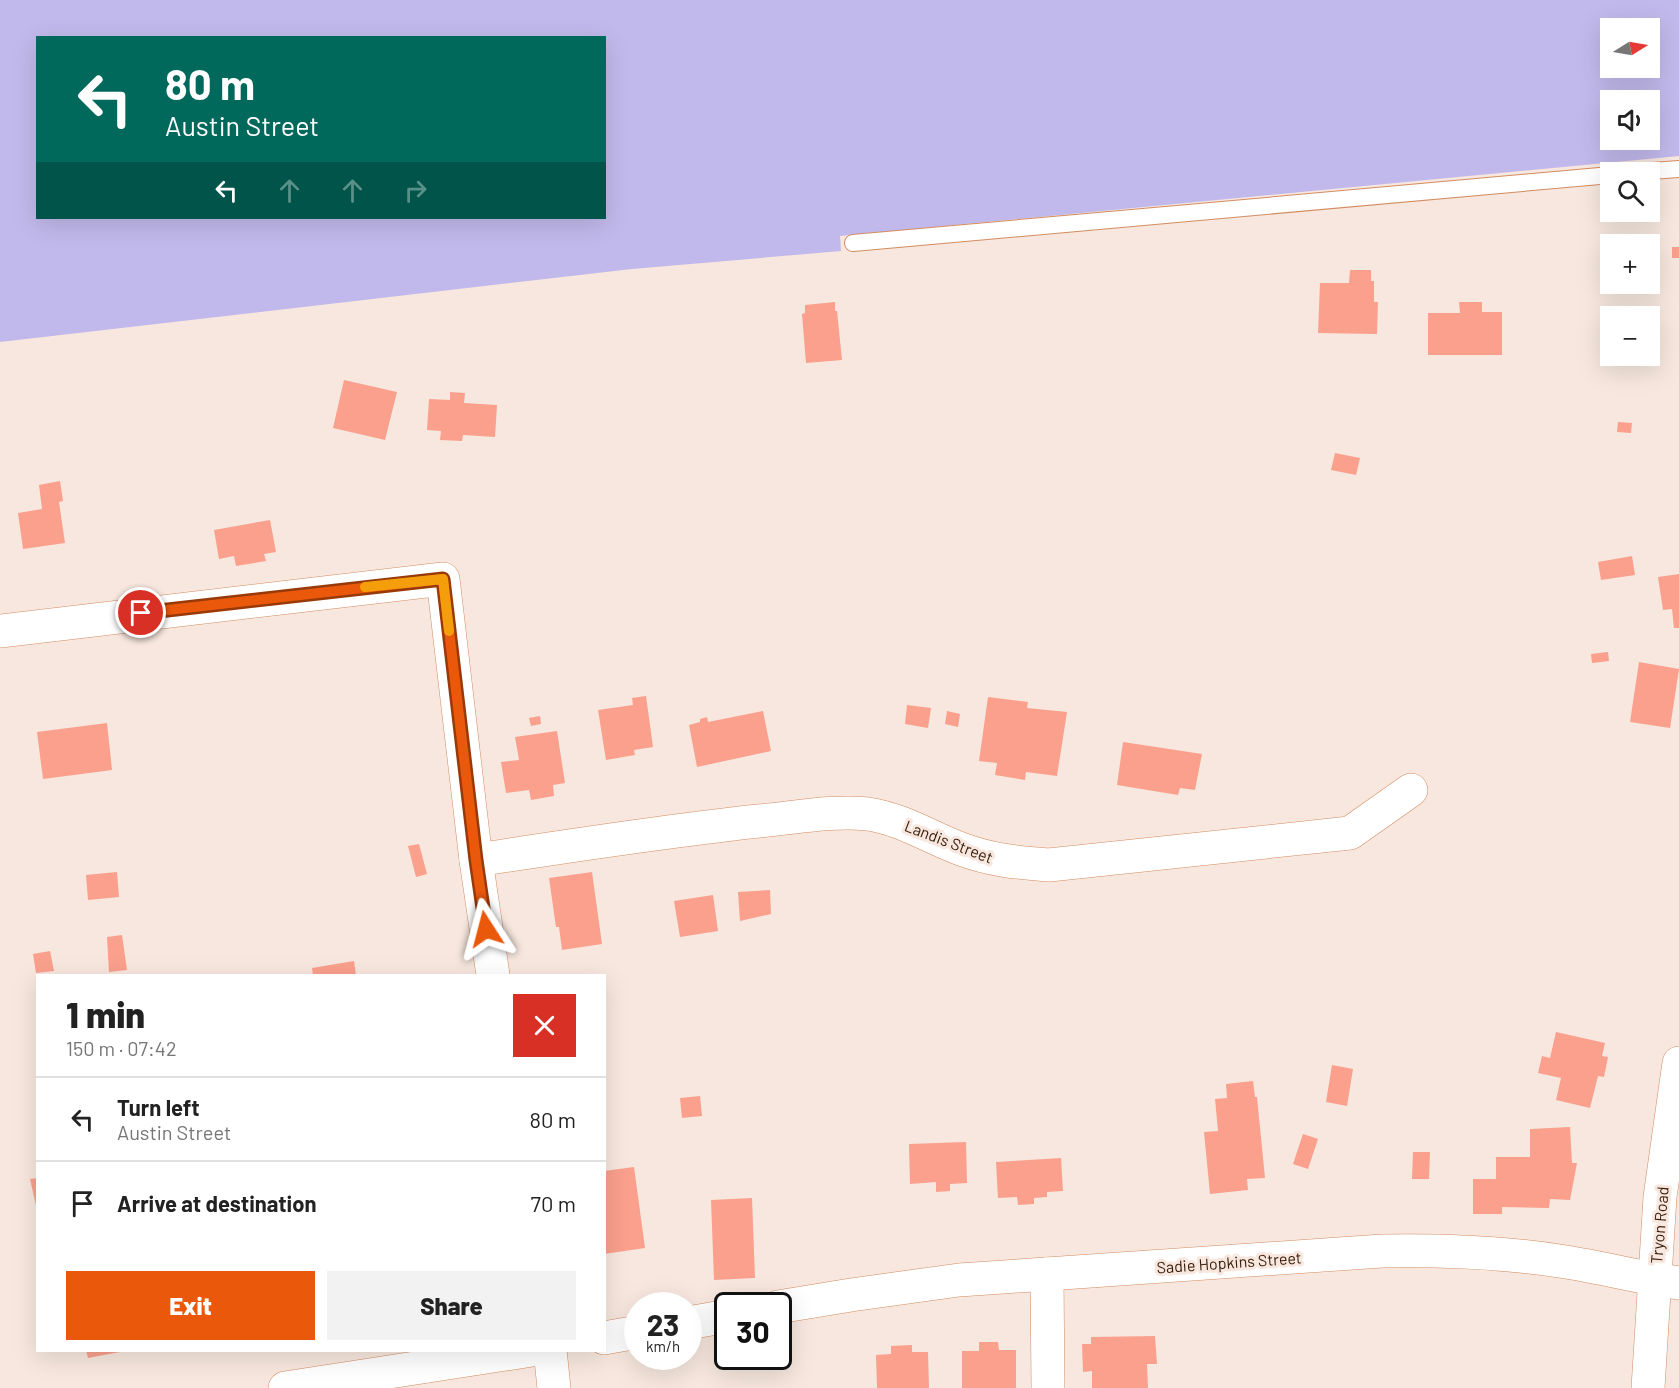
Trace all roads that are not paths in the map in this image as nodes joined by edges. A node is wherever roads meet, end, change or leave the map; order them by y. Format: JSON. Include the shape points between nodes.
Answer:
{"nodes":[{"id":1,"x":1679,"y":169,"type":"edge"},
{"id":2,"x":1660,"y":170,"type":"edge"},
{"id":3,"x":1600,"y":176,"type":"edge"},
{"id":4,"x":853,"y":243,"type":"dead end"},
{"id":5,"x":0,"y":632,"type":"edge"},
{"id":6,"x":1411,"y":790,"type":"dead end"},
{"id":7,"x":476,"y":860,"type":"junction"},
{"id":8,"x":494,"y":974,"type":"edge"},
{"id":9,"x":1679,"y":1063,"type":"edge"},
{"id":10,"x":1047,"y":1274,"type":"junction"},
{"id":11,"x":1666,"y":1282,"type":"edge"},
{"id":12,"x":792,"y":1305,"type":"edge"},
{"id":13,"x":624,"y":1334,"type":"edge"},
{"id":14,"x":606,"y":1338,"type":"edge"},
{"id":15,"x":519,"y":1352,"type":"edge"},
{"id":16,"x":550,"y":1352,"type":"edge"},
{"id":17,"x":285,"y":1388,"type":"edge"},
{"id":18,"x":554,"y":1388,"type":"edge"},
{"id":19,"x":1048,"y":1388,"type":"edge"},
{"id":20,"x":1648,"y":1388,"type":"edge"}],
"edges":[{"from":1,"to":2,"type":"lane"},
{"from":3,"to":4,"type":"lane"},
{"from":5,"to":7,"type":"street","via":[[443,579]]},
{"from":6,"to":7,"type":"street","name":"Landis Street","via":[[1350,833],[1050,865],[1005,862],[867,814],[675,830]]},
{"from":7,"to":8,"type":"street"},
{"from":9,"to":11,"type":"street","name":"Tryon Road","via":[[1660,1197]]},
{"from":10,"to":11,"type":"street","name":"Sadie Hopkins Street","via":[[1434,1250],[1525,1256]]},
{"from":10,"to":12,"type":"street","name":"Sadie Hopkins Street","via":[[959,1280]]},
{"from":10,"to":19,"type":"street"},
{"from":11,"to":20,"type":"street","name":"Tryon Road"},
{"from":13,"to":14,"type":"street"},
{"from":15,"to":17,"type":"street"},
{"from":16,"to":18,"type":"street"}]}
